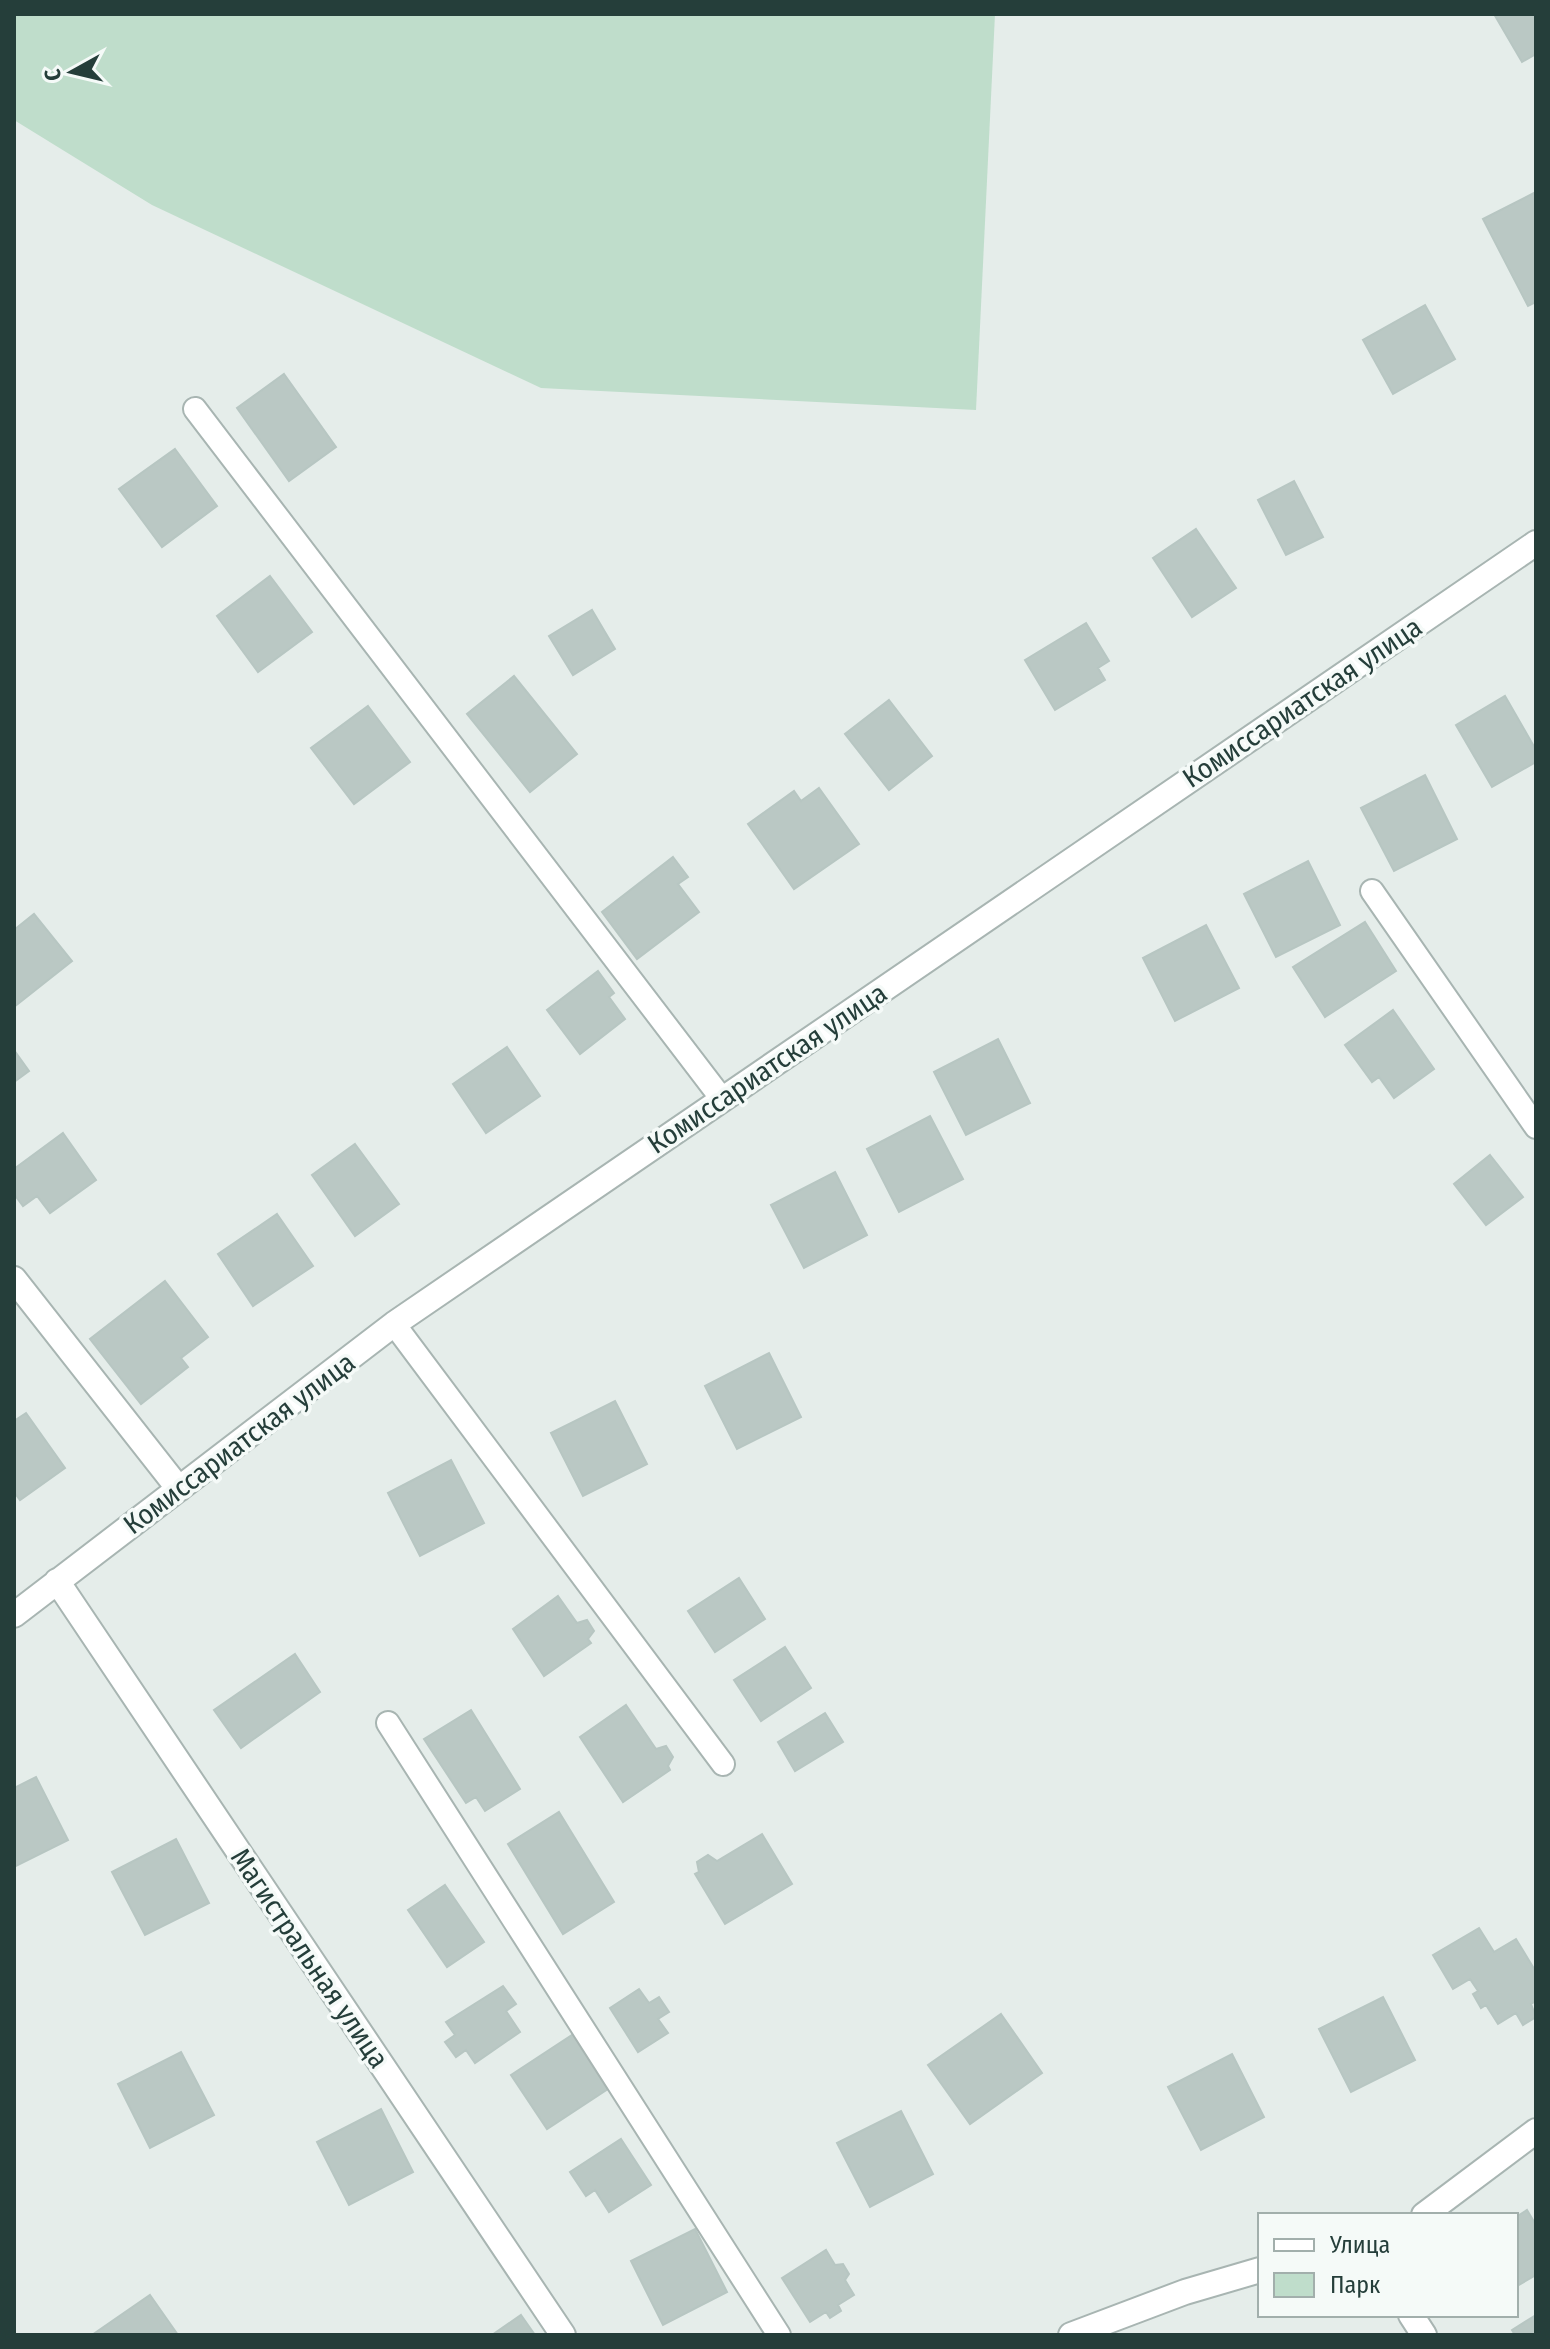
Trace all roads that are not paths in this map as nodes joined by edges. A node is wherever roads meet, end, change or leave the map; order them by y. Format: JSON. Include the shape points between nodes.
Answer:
{"nodes":[{"id":1,"x":195,"y":409,"type":"dead end"},
{"id":2,"x":1536,"y":543,"type":"edge"},
{"id":3,"x":1372,"y":891,"type":"dead end"},
{"id":4,"x":722,"y":1099,"type":"junction"},
{"id":5,"x":1536,"y":1127,"type":"edge"},
{"id":6,"x":14,"y":1279,"type":"edge"},
{"id":7,"x":394,"y":1324,"type":"junction"},
{"id":8,"x":179,"y":1489,"type":"junction"},
{"id":9,"x":57,"y":1581,"type":"junction"},
{"id":10,"x":14,"y":1615,"type":"edge"},
{"id":11,"x":388,"y":1723,"type":"dead end"},
{"id":12,"x":723,"y":1764,"type":"dead end"},
{"id":13,"x":1536,"y":2131,"type":"edge"},
{"id":14,"x":1427,"y":2213,"type":"edge"},
{"id":15,"x":1258,"y":2271,"type":"edge"},
{"id":16,"x":1412,"y":2317,"type":"edge"},
{"id":17,"x":563,"y":2335,"type":"edge"},
{"id":18,"x":779,"y":2335,"type":"edge"},
{"id":19,"x":1071,"y":2335,"type":"edge"},
{"id":20,"x":1424,"y":2335,"type":"edge"}],
"edges":[{"from":1,"to":4,"type":"lane"},
{"from":2,"to":4,"type":"street","name":"Комиссариатская улица"},
{"from":3,"to":5,"type":"lane"},
{"from":4,"to":7,"type":"street","name":"Комиссариатская улица"},
{"from":6,"to":8,"type":"street"},
{"from":7,"to":8,"type":"street","name":"Комиссариатская улица"},
{"from":7,"to":12,"type":"lane"},
{"from":8,"to":9,"type":"street","name":"Комиссариатская улица"},
{"from":9,"to":10,"type":"street","name":"Комиссариатская улица"},
{"from":9,"to":17,"type":"street","name":"Магистральная улица"},
{"from":11,"to":18,"type":"lane"},
{"from":13,"to":14,"type":"street"},
{"from":15,"to":19,"type":"street"},
{"from":16,"to":20,"type":"street"}]}
